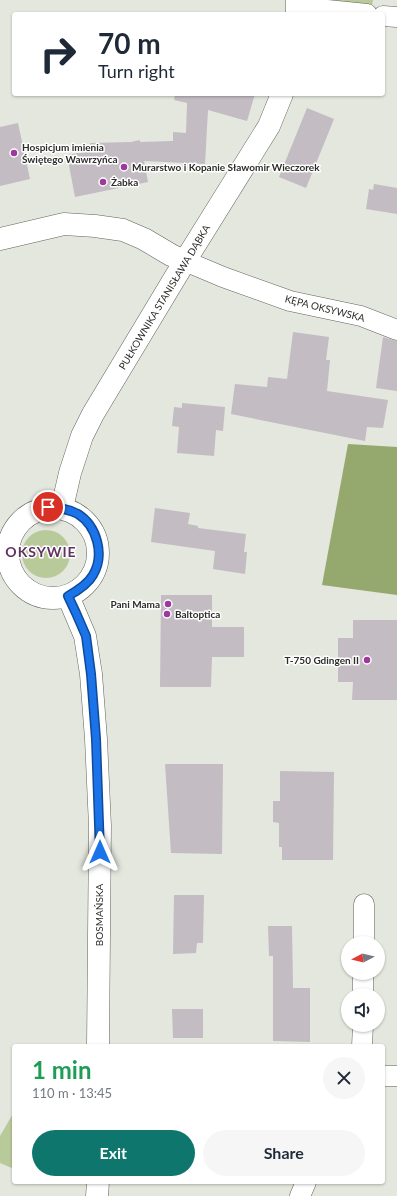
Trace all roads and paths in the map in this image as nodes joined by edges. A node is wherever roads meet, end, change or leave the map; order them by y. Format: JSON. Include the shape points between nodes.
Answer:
{"nodes":[{"id":1,"x":297,"y":7,"type":"edge"},
{"id":2,"x":347,"y":12,"type":"edge"},
{"id":3,"x":385,"y":16,"type":"edge"},
{"id":4,"x":397,"y":17,"type":"edge"},
{"id":5,"x":281,"y":96,"type":"edge"},
{"id":6,"x":0,"y":239,"type":"edge"},
{"id":7,"x":185,"y":261,"type":"junction"},
{"id":8,"x":397,"y":330,"type":"edge"},
{"id":9,"x":62,"y":508,"type":"junction"},
{"id":10,"x":5,"y":570,"type":"edge"},
{"id":11,"x":68,"y":596,"type":"junction"},
{"id":12,"x":364,"y":904,"type":"dead end"},
{"id":13,"x":364,"y":936,"type":"edge"},
{"id":14,"x":363,"y":1032,"type":"edge"},
{"id":15,"x":98,"y":1044,"type":"edge"},
{"id":16,"x":362,"y":1044,"type":"edge"},
{"id":17,"x":385,"y":1076,"type":"edge"},
{"id":18,"x":397,"y":1076,"type":"edge"},
{"id":19,"x":98,"y":1184,"type":"edge"},
{"id":20,"x":305,"y":1184,"type":"edge"},
{"id":21,"x":98,"y":1196,"type":"edge"},
{"id":22,"x":300,"y":1196,"type":"edge"}],
"edges":[{"from":1,"to":2,"type":"street"},
{"from":3,"to":4,"type":"street"},
{"from":5,"to":7,"type":"street","name":"PUŁKOWNIKA STANISŁAWA DĄBKA","via":[[269,126]]},
{"from":6,"to":7,"type":"street","via":[[64,224],[102,227],[122,230],[137,236]]},
{"from":7,"to":8,"type":"street","name":"KĘPA OKSYWSKA","via":[[290,301],[361,316]]},
{"from":7,"to":9,"type":"street","name":"PUŁKOWNIKA STANISŁAWA DĄBKA","via":[[82,436]]},
{"from":9,"to":10,"type":"street","via":[[48,507],[35,511],[14,528],[9,541]]},
{"from":9,"to":11,"type":"street","via":[[78,514],[90,526],[98,542],[98,558],[93,575],[82,587]]},
{"from":10,"to":11,"type":"street","via":[[33,594],[50,599]]},
{"from":11,"to":15,"type":"street","name":"BOSMAŃSKA","via":[[86,636],[96,739],[100,826]]},
{"from":12,"to":13,"type":"street"},
{"from":14,"to":16,"type":"street"},
{"from":17,"to":18,"type":"street"},
{"from":19,"to":21,"type":"street"},
{"from":20,"to":22,"type":"street"}]}
